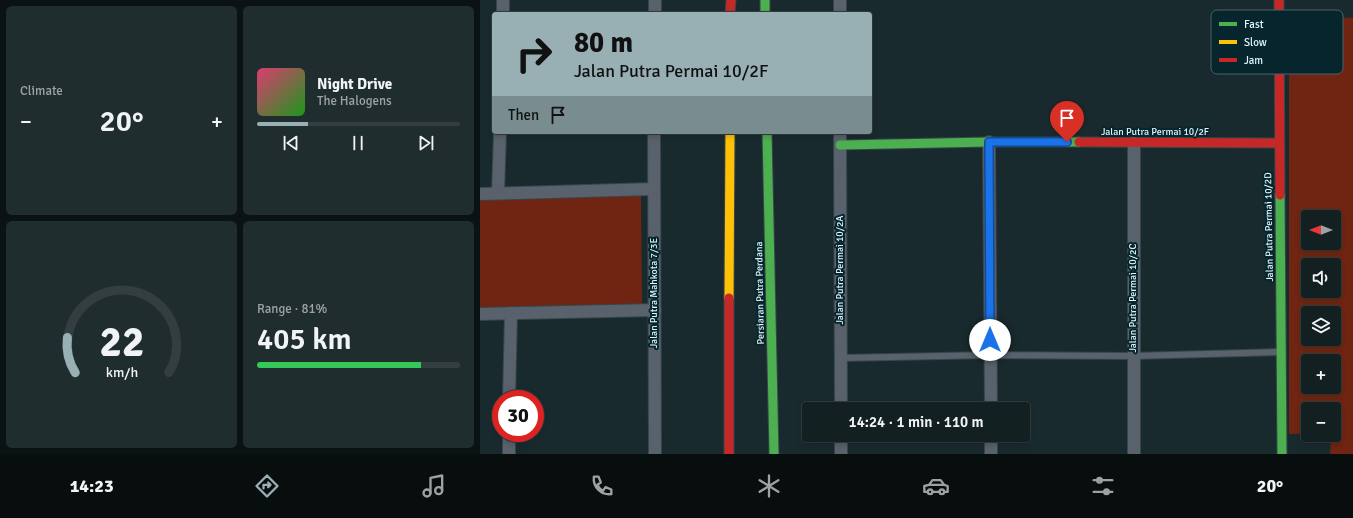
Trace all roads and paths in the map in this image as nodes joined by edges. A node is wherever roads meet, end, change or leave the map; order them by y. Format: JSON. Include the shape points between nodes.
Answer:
{"nodes":[{"id":1,"x":503,"y":0,"type":"edge"},
{"id":2,"x":655,"y":0,"type":"edge"},
{"id":3,"x":730,"y":0,"type":"edge"},
{"id":4,"x":765,"y":0,"type":"edge"},
{"id":5,"x":840,"y":0,"type":"edge"},
{"id":6,"x":503,"y":12,"type":"edge"},
{"id":7,"x":655,"y":12,"type":"edge"},
{"id":8,"x":730,"y":12,"type":"edge"},
{"id":9,"x":765,"y":12,"type":"edge"},
{"id":10,"x":840,"y":12,"type":"edge"},
{"id":11,"x":1279,"y":74,"type":"edge"},
{"id":12,"x":500,"y":134,"type":"edge"},
{"id":13,"x":654,"y":134,"type":"edge"},
{"id":14,"x":730,"y":134,"type":"edge"},
{"id":15,"x":768,"y":134,"type":"edge"},
{"id":16,"x":840,"y":134,"type":"edge"},
{"id":17,"x":989,"y":142,"type":"junction"},
{"id":18,"x":1134,"y":142,"type":"junction"},
{"id":19,"x":1279,"y":143,"type":"junction"},
{"id":20,"x":840,"y":145,"type":"junction"},
{"id":21,"x":654,"y":190,"type":"junction"},
{"id":22,"x":498,"y":193,"type":"junction"},
{"id":23,"x":480,"y":194,"type":"edge"},
{"id":24,"x":655,"y":310,"type":"junction"},
{"id":25,"x":511,"y":313,"type":"junction"},
{"id":26,"x":480,"y":314,"type":"edge"},
{"id":27,"x":1281,"y":352,"type":"junction"},
{"id":28,"x":990,"y":355,"type":"junction"},
{"id":29,"x":1133,"y":356,"type":"junction"},
{"id":30,"x":841,"y":358,"type":"junction"},
{"id":31,"x":510,"y":390,"type":"edge"},
{"id":32,"x":841,"y":402,"type":"edge"},
{"id":33,"x":990,"y":402,"type":"edge"},
{"id":34,"x":509,"y":442,"type":"edge"},
{"id":35,"x":841,"y":442,"type":"edge"},
{"id":36,"x":990,"y":442,"type":"edge"},
{"id":37,"x":509,"y":454,"type":"edge"},
{"id":38,"x":655,"y":454,"type":"edge"},
{"id":39,"x":729,"y":454,"type":"edge"},
{"id":40,"x":774,"y":454,"type":"edge"},
{"id":41,"x":841,"y":454,"type":"edge"},
{"id":42,"x":990,"y":454,"type":"edge"},
{"id":43,"x":1134,"y":454,"type":"edge"},
{"id":44,"x":1282,"y":454,"type":"edge"}],
"edges":[{"from":1,"to":6,"type":"street"},
{"from":2,"to":7,"type":"street"},
{"from":3,"to":8,"type":"street"},
{"from":4,"to":9,"type":"street"},
{"from":5,"to":10,"type":"street"},
{"from":11,"to":19,"type":"street","name":"Jalan Putra Permai 10/2D"},
{"from":12,"to":22,"type":"street"},
{"from":13,"to":21,"type":"street","name":"Jalan Putra Mahkota 7/3E"},
{"from":14,"to":39,"type":"street"},
{"from":15,"to":40,"type":"street","name":"Persiaran Putra Perdana"},
{"from":16,"to":20,"type":"street","name":"Jalan Putra Permai 10/2A"},
{"from":17,"to":18,"type":"street","name":"Jalan Putra Permai 10/2F"},
{"from":17,"to":20,"type":"street","name":"Jalan Putra Permai 10/2F"},
{"from":17,"to":28,"type":"street"},
{"from":18,"to":19,"type":"street","name":"Jalan Putra Permai 10/2F"},
{"from":18,"to":29,"type":"street","name":"Jalan Putra Permai 10/2C"},
{"from":19,"to":27,"type":"street","name":"Jalan Putra Permai 10/2D"},
{"from":20,"to":30,"type":"street","name":"Jalan Putra Permai 10/2A"},
{"from":21,"to":22,"type":"street"},
{"from":21,"to":24,"type":"street","name":"Jalan Putra Mahkota 7/3E"},
{"from":22,"to":23,"type":"street"},
{"from":24,"to":25,"type":"street"},
{"from":24,"to":38,"type":"street","name":"Jalan Putra Mahkota 7/3E"},
{"from":25,"to":26,"type":"street"},
{"from":25,"to":31,"type":"street"},
{"from":27,"to":29,"type":"lane"},
{"from":27,"to":44,"type":"street","name":"Jalan Putra Permai 10/2D"},
{"from":28,"to":29,"type":"lane"},
{"from":28,"to":30,"type":"lane"},
{"from":28,"to":33,"type":"street"},
{"from":29,"to":43,"type":"street","name":"Jalan Putra Permai 10/2C"},
{"from":30,"to":32,"type":"street","name":"Jalan Putra Permai 10/2A"},
{"from":34,"to":37,"type":"street"},
{"from":35,"to":41,"type":"street"},
{"from":36,"to":42,"type":"street"}]}
